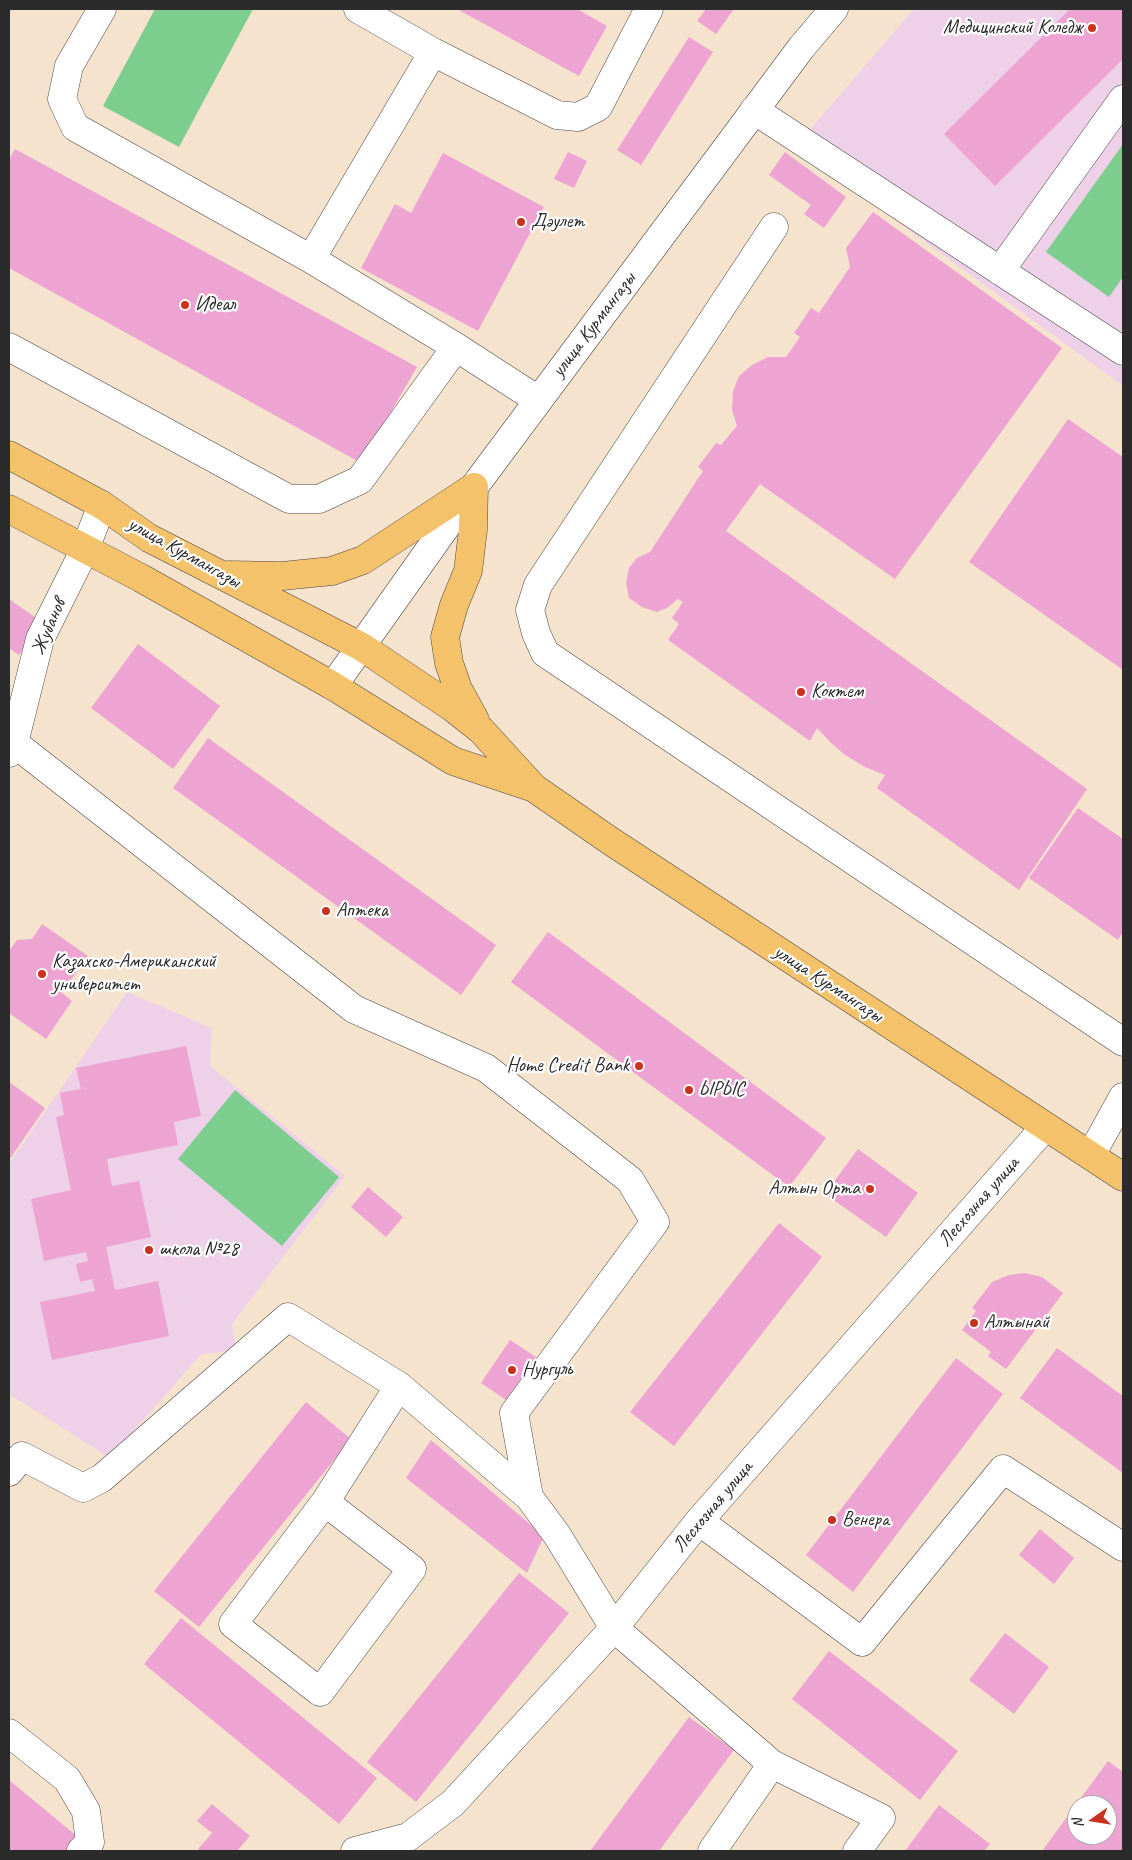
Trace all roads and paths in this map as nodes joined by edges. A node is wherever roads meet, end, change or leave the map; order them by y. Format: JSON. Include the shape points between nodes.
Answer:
{"nodes":[{"id":1,"x":102,"y":9,"type":"edge"},
{"id":2,"x":358,"y":9,"type":"edge"},
{"id":3,"x":649,"y":9,"type":"edge"},
{"id":4,"x":834,"y":9,"type":"edge"},
{"id":5,"x":433,"y":52,"type":"junction"},
{"id":6,"x":1123,"y":99,"type":"edge"},
{"id":7,"x":754,"y":110,"type":"junction"},
{"id":8,"x":774,"y":226,"type":"dead end"},
{"id":9,"x":311,"y":259,"type":"junction"},
{"id":10,"x":1000,"y":270,"type":"junction"},
{"id":11,"x":9,"y":347,"type":"edge"},
{"id":12,"x":456,"y":347,"type":"junction"},
{"id":13,"x":1123,"y":351,"type":"edge"},
{"id":14,"x":538,"y":400,"type":"junction"},
{"id":15,"x":9,"y":455,"type":"edge"},
{"id":16,"x":474,"y":487,"type":"junction"},
{"id":17,"x":102,"y":504,"type":"junction"},
{"id":18,"x":9,"y":509,"type":"edge"},
{"id":19,"x":85,"y":549,"type":"junction"},
{"id":20,"x":222,"y":575,"type":"junction"},
{"id":21,"x":362,"y":647,"type":"junction"},
{"id":22,"x":333,"y":686,"type":"junction"},
{"id":23,"x":481,"y":730,"type":"junction"},
{"id":24,"x":12,"y":748,"type":"edge"},
{"id":25,"x":534,"y":788,"type":"junction"},
{"id":26,"x":1123,"y":1042,"type":"edge"},
{"id":27,"x":1123,"y":1097,"type":"edge"},
{"id":28,"x":1045,"y":1127,"type":"junction"},
{"id":29,"x":1091,"y":1155,"type":"junction"},
{"id":30,"x":1123,"y":1177,"type":"edge"},
{"id":31,"x":399,"y":1386,"type":"junction"},
{"id":32,"x":13,"y":1458,"type":"edge"},
{"id":33,"x":530,"y":1497,"type":"junction"},
{"id":34,"x":325,"y":1502,"type":"junction"},
{"id":35,"x":699,"y":1521,"type":"junction"},
{"id":36,"x":1123,"y":1547,"type":"edge"},
{"id":37,"x":614,"y":1628,"type":"junction"},
{"id":38,"x":9,"y":1733,"type":"edge"},
{"id":39,"x":772,"y":1764,"type":"junction"},
{"id":40,"x":412,"y":1844,"type":"edge"},
{"id":41,"x":81,"y":1851,"type":"edge"},
{"id":42,"x":355,"y":1851,"type":"edge"},
{"id":43,"x":712,"y":1851,"type":"edge"},
{"id":44,"x":856,"y":1851,"type":"edge"}],
"edges":[{"from":1,"to":9,"type":"street","via":[[69,66],[62,99],[74,128]]},
{"from":2,"to":5,"type":"street"},
{"from":3,"to":5,"type":"street","via":[[598,107],[578,117],[557,115]]},
{"from":4,"to":7,"type":"street","name":"улица Курмангазы"},
{"from":5,"to":9,"type":"street"},
{"from":6,"to":10,"type":"street"},
{"from":7,"to":10,"type":"street"},
{"from":7,"to":14,"type":"street","name":"улица Курмангазы"},
{"from":8,"to":26,"type":"street","via":[[538,585],[530,610],[536,633],[545,653]]},
{"from":9,"to":12,"type":"street"},
{"from":10,"to":13,"type":"street"},
{"from":11,"to":12,"type":"street","via":[[289,499],[319,499],[360,480]]},
{"from":12,"to":14,"type":"street"},
{"from":14,"to":16,"type":"street","name":"улица Курмангазы"},
{"from":15,"to":17,"type":"main road","name":"улица Курмангазы"},
{"from":16,"to":20,"type":"main road","via":[[363,560],[332,571],[282,576]]},
{"from":16,"to":21,"type":"street","name":"улица Курмангазы"},
{"from":16,"to":23,"type":"main road","via":[[468,571],[445,637],[458,689]]},
{"from":17,"to":19,"type":"street","name":"Жубанов"},
{"from":17,"to":20,"type":"main road","name":"улица Курмангазы","via":[[150,538]]},
{"from":18,"to":19,"type":"main road","name":"улица Курмангазы"},
{"from":19,"to":22,"type":"main road","name":"улица Курмангазы"},
{"from":19,"to":24,"type":"street","name":"Жубанов","via":[[40,639]]},
{"from":20,"to":21,"type":"main road","name":"улица Курмангазы"},
{"from":21,"to":22,"type":"street","name":"улица Курмангазы"},
{"from":21,"to":23,"type":"main road","name":"улица Курмангазы"},
{"from":22,"to":25,"type":"main road","name":"улица Курмангазы","via":[[453,761]]},
{"from":23,"to":25,"type":"main road","name":"улица Курмангазы"},
{"from":24,"to":33,"type":"street","via":[[354,1009],[486,1068],[630,1180],[655,1222],[514,1413]]},
{"from":25,"to":28,"type":"main road","name":"улица Курмангазы"},
{"from":27,"to":29,"type":"street"},
{"from":28,"to":29,"type":"main road","name":"улица Курмангазы"},
{"from":28,"to":35,"type":"street","name":"Лесхозная улица"},
{"from":29,"to":30,"type":"main road","name":"улица Курмангазы"},
{"from":31,"to":32,"type":"street","via":[[288,1317],[102,1478],[83,1488]]},
{"from":31,"to":33,"type":"street"},
{"from":31,"to":34,"type":"street"},
{"from":33,"to":37,"type":"street"},
{"from":34,"to":34,"type":"street","via":[[233,1624],[320,1692],[412,1569]]},
{"from":35,"to":36,"type":"street","via":[[862,1642],[1003,1469]]},
{"from":35,"to":37,"type":"street","name":"Лесхозная улица"},
{"from":37,"to":39,"type":"street"},
{"from":37,"to":40,"type":"street","name":"Лесхозная улица","via":[[453,1804]]},
{"from":38,"to":41,"type":"street","via":[[68,1780],[86,1811],[90,1842]]},
{"from":39,"to":43,"type":"street"},
{"from":39,"to":44,"type":"street","via":[[881,1818]]},
{"from":40,"to":42,"type":"street","name":"Лесхозная улица"}]}
